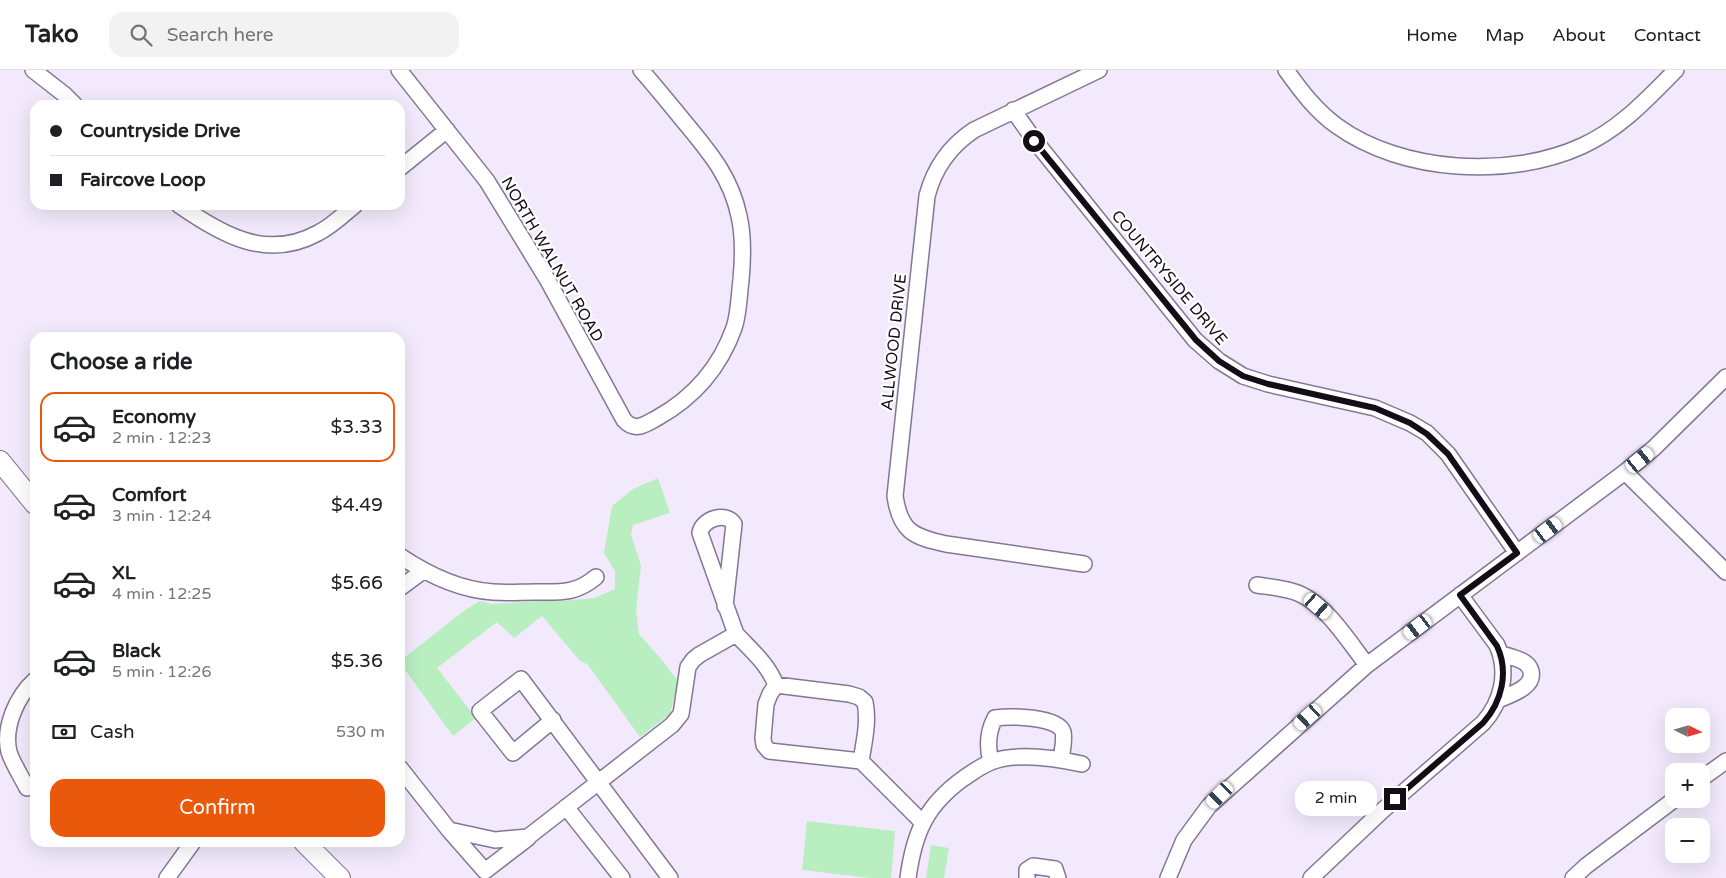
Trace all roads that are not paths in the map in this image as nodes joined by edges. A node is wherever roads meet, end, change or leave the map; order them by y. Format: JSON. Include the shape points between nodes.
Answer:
{"nodes":[{"id":1,"x":33,"y":70,"type":"edge"},
{"id":2,"x":399,"y":70,"type":"edge"},
{"id":3,"x":641,"y":70,"type":"edge"},
{"id":4,"x":1099,"y":70,"type":"edge"},
{"id":5,"x":1286,"y":70,"type":"edge"},
{"id":6,"x":1676,"y":70,"type":"edge"},
{"id":7,"x":1080,"y":74,"type":"edge"},
{"id":8,"x":70,"y":100,"type":"edge"},
{"id":9,"x":1012,"y":110,"type":"junction"},
{"id":10,"x":447,"y":130,"type":"junction"},
{"id":11,"x":405,"y":164,"type":"edge"},
{"id":12,"x":186,"y":210,"type":"edge"},
{"id":13,"x":349,"y":210,"type":"edge"},
{"id":14,"x":1726,"y":377,"type":"edge"},
{"id":15,"x":0,"y":461,"type":"edge"},
{"id":16,"x":1625,"y":472,"type":"junction"},
{"id":17,"x":30,"y":498,"type":"edge"},
{"id":18,"x":1517,"y":553,"type":"junction"},
{"id":19,"x":405,"y":559,"type":"edge"},
{"id":20,"x":1084,"y":564,"type":"dead end"},
{"id":21,"x":423,"y":571,"type":"junction"},
{"id":22,"x":1726,"y":572,"type":"edge"},
{"id":23,"x":596,"y":577,"type":"dead end"},
{"id":24,"x":405,"y":584,"type":"edge"},
{"id":25,"x":1257,"y":585,"type":"dead end"},
{"id":26,"x":1460,"y":595,"type":"junction"},
{"id":27,"x":725,"y":606,"type":"junction"},
{"id":28,"x":736,"y":634,"type":"junction"},
{"id":29,"x":1501,"y":654,"type":"junction"},
{"id":30,"x":1367,"y":665,"type":"junction"},
{"id":31,"x":30,"y":685,"type":"edge"},
{"id":32,"x":776,"y":686,"type":"junction"},
{"id":33,"x":1498,"y":700,"type":"junction"},
{"id":34,"x":553,"y":720,"type":"junction"},
{"id":35,"x":1061,"y":760,"type":"junction"},
{"id":36,"x":861,"y":761,"type":"junction"},
{"id":37,"x":1726,"y":761,"type":"edge"},
{"id":38,"x":990,"y":762,"type":"junction"},
{"id":39,"x":1082,"y":764,"type":"dead end"},
{"id":40,"x":1710,"y":773,"type":"edge"},
{"id":41,"x":405,"y":774,"type":"edge"},
{"id":42,"x":598,"y":781,"type":"junction"},
{"id":43,"x":27,"y":788,"type":"dead end"},
{"id":44,"x":1665,"y":806,"type":"edge"},
{"id":45,"x":566,"y":807,"type":"junction"},
{"id":46,"x":922,"y":822,"type":"junction"},
{"id":47,"x":449,"y":830,"type":"junction"},
{"id":48,"x":528,"y":837,"type":"junction"},
{"id":49,"x":190,"y":847,"type":"edge"},
{"id":50,"x":309,"y":847,"type":"edge"},
{"id":51,"x":167,"y":878,"type":"edge"},
{"id":52,"x":340,"y":878,"type":"edge"},
{"id":53,"x":622,"y":878,"type":"edge"},
{"id":54,"x":670,"y":878,"type":"edge"},
{"id":55,"x":908,"y":878,"type":"edge"},
{"id":56,"x":1027,"y":878,"type":"edge"},
{"id":57,"x":1058,"y":878,"type":"edge"},
{"id":58,"x":1168,"y":878,"type":"edge"},
{"id":59,"x":1311,"y":878,"type":"edge"},
{"id":60,"x":1573,"y":878,"type":"edge"}],
"edges":[{"from":1,"to":8,"type":"street"},
{"from":2,"to":10,"type":"street","name":"NORTH WALNUT ROAD"},
{"from":3,"to":10,"type":"street","name":"NORTH WALNUT ROAD","via":[[716,160],[735,200],[743,237],[739,300],[728,341],[703,382],[680,404],[643,426],[635,427],[624,420],[514,224],[487,181]]},
{"from":4,"to":7,"type":"street","name":"ALLWOOD DRIVE"},
{"from":5,"to":6,"type":"street","via":[[1317,109],[1366,143],[1427,162],[1466,166],[1514,165],[1558,156],[1583,146],[1620,124]]},
{"from":7,"to":9,"type":"street","name":"ALLWOOD DRIVE"},
{"from":9,"to":18,"type":"street","name":"COUNTRYSIDE DRIVE","via":[[1164,302],[1210,354],[1243,376],[1375,408],[1427,434],[1448,454]]},
{"from":9,"to":20,"type":"street","name":"ALLWOOD DRIVE","via":[[959,142],[947,154],[930,184],[896,478],[897,511],[909,530],[925,540]]},
{"from":10,"to":11,"type":"street"},
{"from":12,"to":13,"type":"street","via":[[239,240],[264,245],[299,241],[320,232]]},
{"from":14,"to":16,"type":"street"},
{"from":15,"to":17,"type":"main road"},
{"from":16,"to":18,"type":"street"},
{"from":16,"to":22,"type":"street"},
{"from":18,"to":26,"type":"street"},
{"from":19,"to":21,"type":"street"},
{"from":21,"to":23,"type":"street","via":[[465,587],[491,592],[564,592],[585,586]]},
{"from":21,"to":24,"type":"street"},
{"from":25,"to":30,"type":"street","via":[[1297,592],[1308,598],[1328,615]]},
{"from":26,"to":29,"type":"street"},
{"from":26,"to":30,"type":"street"},
{"from":27,"to":27,"type":"street","via":[[700,533],[705,523],[725,517],[732,519],[734,524]]},
{"from":27,"to":28,"type":"street"},
{"from":28,"to":32,"type":"street","via":[[772,674]]},
{"from":28,"to":42,"type":"street","via":[[699,655],[688,667],[681,714],[672,725]]},
{"from":29,"to":33,"type":"street","via":[[1503,674]]},
{"from":29,"to":33,"type":"street","via":[[1526,662],[1532,674],[1524,688]]},
{"from":30,"to":58,"type":"street","via":[[1210,806],[1184,840]]},
{"from":31,"to":43,"type":"street","via":[[16,704],[8,739],[10,752]]},
{"from":32,"to":36,"type":"street","via":[[849,694],[865,702],[867,713]]},
{"from":32,"to":36,"type":"street","via":[[766,704],[762,738],[769,751]]},
{"from":33,"to":59,"type":"street","via":[[1483,723],[1396,798]]},
{"from":34,"to":34,"type":"street","via":[[521,679],[480,711],[513,753]]},
{"from":34,"to":42,"type":"street"},
{"from":35,"to":38,"type":"street","via":[[1026,757]]},
{"from":35,"to":38,"type":"street","via":[[1063,733],[1060,726],[1053,722],[1006,717],[995,718],[990,728]]},
{"from":35,"to":39,"type":"street"},
{"from":36,"to":46,"type":"street"},
{"from":37,"to":40,"type":"street"},
{"from":38,"to":46,"type":"street","via":[[951,788]]},
{"from":41,"to":47,"type":"street"},
{"from":42,"to":45,"type":"street"},
{"from":42,"to":54,"type":"street"},
{"from":44,"to":60,"type":"street"},
{"from":45,"to":48,"type":"street"},
{"from":45,"to":53,"type":"street"},
{"from":46,"to":55,"type":"street"},
{"from":47,"to":48,"type":"street","via":[[495,840]]},
{"from":47,"to":48,"type":"street","via":[[485,871]]},
{"from":49,"to":51,"type":"street"},
{"from":50,"to":52,"type":"main road"},
{"from":56,"to":57,"type":"street","via":[[1028,870],[1033,866],[1055,869]]}]}
